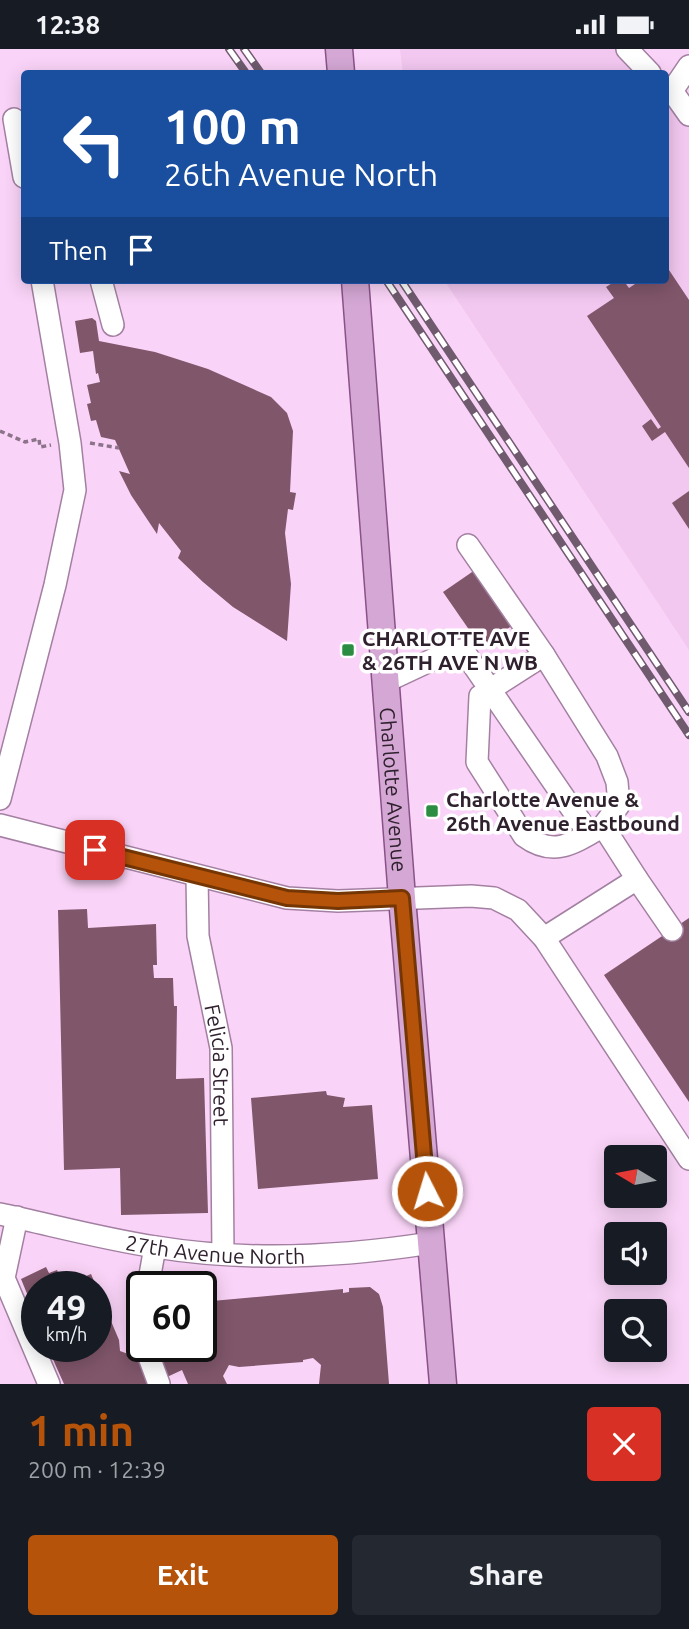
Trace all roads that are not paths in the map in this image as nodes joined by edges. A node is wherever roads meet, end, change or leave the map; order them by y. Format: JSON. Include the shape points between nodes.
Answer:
{"nodes":[{"id":1,"x":339,"y":49,"type":"edge"},
{"id":2,"x":627,"y":49,"type":"edge"},
{"id":3,"x":689,"y":66,"type":"edge"},
{"id":4,"x":341,"y":70,"type":"edge"},
{"id":5,"x":647,"y":70,"type":"edge"},
{"id":6,"x":669,"y":88,"type":"edge"},
{"id":7,"x":669,"y":90,"type":"edge"},
{"id":8,"x":689,"y":115,"type":"edge"},
{"id":9,"x":14,"y":119,"type":"dead end"},
{"id":10,"x":21,"y":160,"type":"edge"},
{"id":11,"x":44,"y":284,"type":"edge"},
{"id":12,"x":103,"y":284,"type":"edge"},
{"id":13,"x":355,"y":284,"type":"edge"},
{"id":14,"x":113,"y":325,"type":"dead end"},
{"id":15,"x":468,"y":545,"type":"dead end"},
{"id":16,"x":544,"y":655,"type":"junction"},
{"id":17,"x":385,"y":683,"type":"junction"},
{"id":18,"x":491,"y":688,"type":"junction"},
{"id":19,"x":0,"y":799,"type":"edge"},
{"id":20,"x":0,"y":825,"type":"edge"},
{"id":21,"x":596,"y":830,"type":"junction"},
{"id":22,"x":198,"y":876,"type":"junction"},
{"id":23,"x":637,"y":879,"type":"junction"},
{"id":24,"x":402,"y":898,"type":"junction"},
{"id":25,"x":672,"y":930,"type":"dead end"},
{"id":26,"x":544,"y":938,"type":"junction"},
{"id":27,"x":689,"y":1159,"type":"edge"},
{"id":28,"x":9,"y":1216,"type":"edge"},
{"id":29,"x":431,"y":1243,"type":"junction"},
{"id":30,"x":155,"y":1247,"type":"junction"},
{"id":31,"x":223,"y":1254,"type":"junction"},
{"id":32,"x":151,"y":1271,"type":"edge"},
{"id":33,"x":151,"y":1362,"type":"edge"},
{"id":34,"x":49,"y":1384,"type":"edge"},
{"id":35,"x":159,"y":1384,"type":"edge"},
{"id":36,"x":443,"y":1384,"type":"edge"}],
"edges":[{"from":1,"to":4,"type":"main road"},
{"from":2,"to":5,"type":"street"},
{"from":3,"to":6,"type":"street"},
{"from":7,"to":8,"type":"street"},
{"from":9,"to":10,"type":"street"},
{"from":11,"to":19,"type":"street","via":[[75,490]]},
{"from":12,"to":14,"type":"street"},
{"from":13,"to":17,"type":"main road","name":"Charlotte Avenue"},
{"from":15,"to":16,"type":"street"},
{"from":16,"to":18,"type":"street"},
{"from":16,"to":21,"type":"street","via":[[612,767],[619,805]]},
{"from":17,"to":18,"type":"street","via":[[458,649],[469,655]]},
{"from":17,"to":24,"type":"main road","name":"Charlotte Avenue"},
{"from":18,"to":21,"type":"street"},
{"from":18,"to":21,"type":"street","via":[[480,696],[477,762],[524,836],[547,849],[562,847]]},
{"from":20,"to":22,"type":"street"},
{"from":21,"to":23,"type":"street"},
{"from":22,"to":24,"type":"street","via":[[304,900]]},
{"from":22,"to":31,"type":"street","name":"Felicia Street","via":[[198,936],[221,1048]]},
{"from":23,"to":25,"type":"street"},
{"from":23,"to":26,"type":"street"},
{"from":24,"to":26,"type":"street","via":[[494,898],[518,910]]},
{"from":24,"to":29,"type":"main road","name":"Charlotte Avenue"},
{"from":26,"to":27,"type":"street"},
{"from":28,"to":30,"type":"street","name":"27th Avenue North"},
{"from":28,"to":34,"type":"street","via":[[4,1278]]},
{"from":29,"to":31,"type":"street","name":"27th Avenue North","via":[[295,1256]]},
{"from":29,"to":36,"type":"main road","name":"Charlotte Avenue"},
{"from":30,"to":31,"type":"street","name":"27th Avenue North"},
{"from":30,"to":32,"type":"street"},
{"from":33,"to":35,"type":"street"}]}
